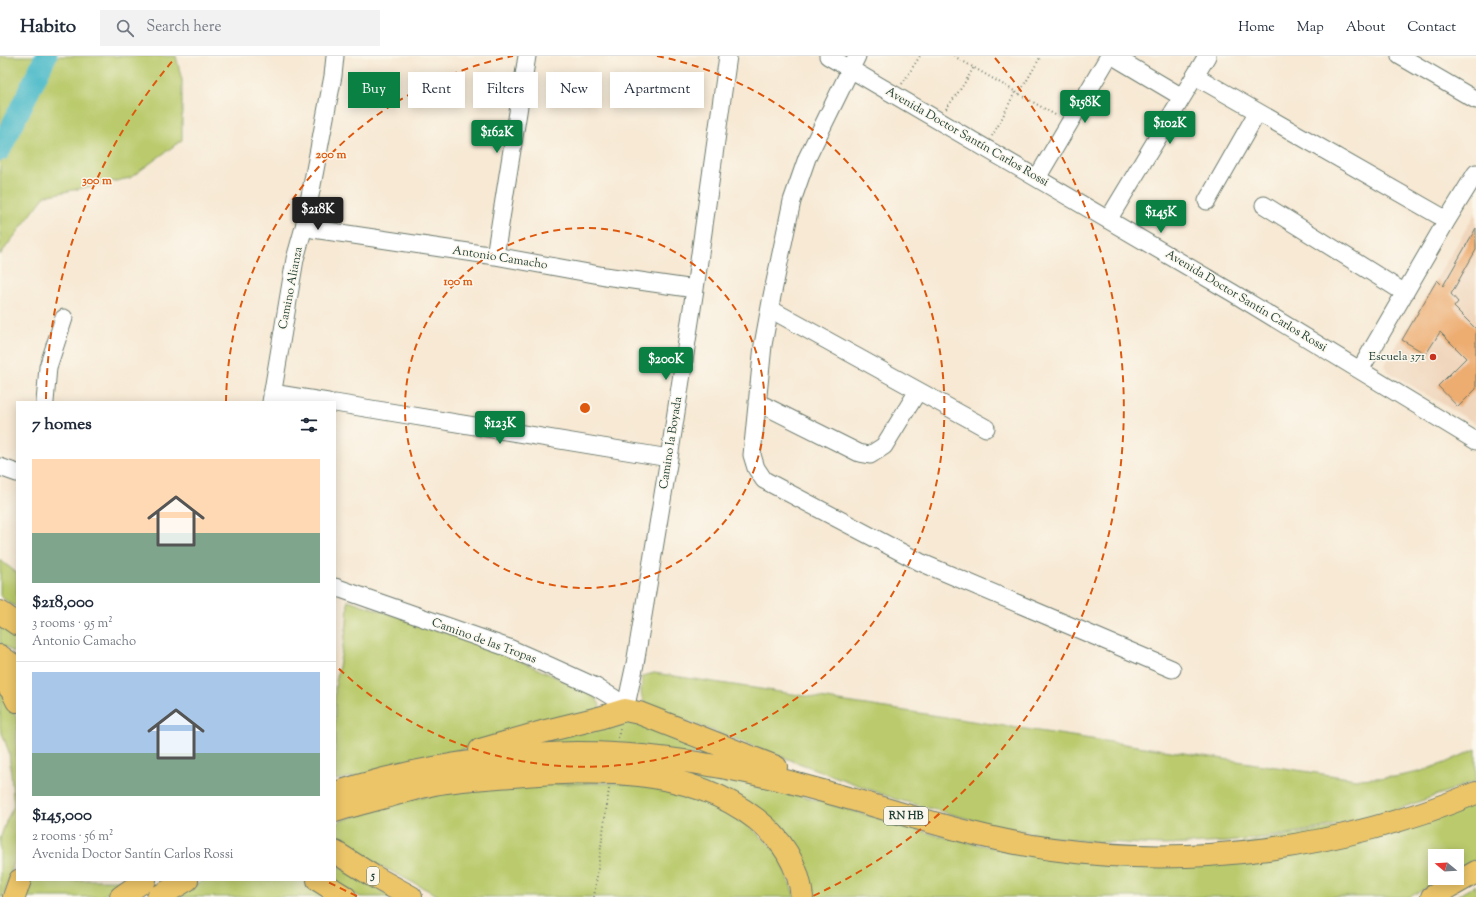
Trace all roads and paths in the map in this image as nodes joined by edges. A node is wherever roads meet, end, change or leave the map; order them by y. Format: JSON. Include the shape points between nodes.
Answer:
{"nodes":[{"id":1,"x":335,"y":56,"type":"edge"},
{"id":2,"x":527,"y":56,"type":"edge"},
{"id":3,"x":728,"y":56,"type":"edge"},
{"id":4,"x":828,"y":56,"type":"edge"},
{"id":5,"x":920,"y":56,"type":"edge"},
{"id":6,"x":954,"y":56,"type":"edge"},
{"id":7,"x":1041,"y":56,"type":"edge"},
{"id":8,"x":1109,"y":56,"type":"edge"},
{"id":9,"x":1113,"y":56,"type":"edge"},
{"id":10,"x":1208,"y":56,"type":"edge"},
{"id":11,"x":1400,"y":56,"type":"edge"},
{"id":12,"x":854,"y":62,"type":"edge"},
{"id":13,"x":974,"y":67,"type":"junction"},
{"id":14,"x":1195,"y":76,"type":"junction"},
{"id":15,"x":1015,"y":92,"type":"junction"},
{"id":16,"x":1019,"y":94,"type":"junction"},
{"id":17,"x":895,"y":96,"type":"junction"},
{"id":18,"x":1182,"y":97,"type":"junction"},
{"id":19,"x":1476,"y":100,"type":"edge"},
{"id":20,"x":1258,"y":113,"type":"junction"},
{"id":21,"x":938,"y":121,"type":"junction"},
{"id":22,"x":1069,"y":123,"type":"junction"},
{"id":23,"x":984,"y":147,"type":"junction"},
{"id":24,"x":1476,"y":173,"type":"edge"},
{"id":25,"x":1036,"y":178,"type":"junction"},
{"id":26,"x":1207,"y":201,"type":"dead end"},
{"id":27,"x":1264,"y":205,"type":"dead end"},
{"id":28,"x":1108,"y":220,"type":"junction"},
{"id":29,"x":1446,"y":220,"type":"junction"},
{"id":30,"x":304,"y":227,"type":"junction"},
{"id":31,"x":495,"y":256,"type":"junction"},
{"id":32,"x":695,"y":290,"type":"junction"},
{"id":33,"x":1405,"y":293,"type":"junction"},
{"id":34,"x":770,"y":309,"type":"junction"},
{"id":35,"x":64,"y":318,"type":"dead end"},
{"id":36,"x":1360,"y":370,"type":"junction"},
{"id":37,"x":918,"y":391,"type":"junction"},
{"id":38,"x":271,"y":397,"type":"edge"},
{"id":39,"x":45,"y":401,"type":"edge"},
{"id":40,"x":317,"y":401,"type":"edge"},
{"id":41,"x":757,"y":402,"type":"junction"},
{"id":42,"x":336,"y":403,"type":"edge"},
{"id":43,"x":986,"y":428,"type":"dead end"},
{"id":44,"x":1476,"y":441,"type":"edge"},
{"id":45,"x":669,"y":458,"type":"junction"},
{"id":46,"x":0,"y":467,"type":"edge"},
{"id":47,"x":16,"y":473,"type":"edge"},
{"id":48,"x":336,"y":587,"type":"edge"},
{"id":49,"x":0,"y":612,"type":"edge"},
{"id":50,"x":16,"y":623,"type":"edge"},
{"id":51,"x":0,"y":656,"type":"edge"},
{"id":52,"x":16,"y":667,"type":"edge"},
{"id":53,"x":1172,"y":668,"type":"dead end"},
{"id":54,"x":0,"y":676,"type":"edge"},
{"id":55,"x":16,"y":699,"type":"edge"},
{"id":56,"x":625,"y":710,"type":"junction"},
{"id":57,"x":613,"y":764,"type":"junction"},
{"id":58,"x":438,"y":767,"type":"junction"},
{"id":59,"x":819,"y":790,"type":"junction"},
{"id":60,"x":336,"y":793,"type":"edge"},
{"id":61,"x":1476,"y":793,"type":"edge"},
{"id":62,"x":336,"y":811,"type":"edge"},
{"id":63,"x":336,"y":853,"type":"edge"},
{"id":64,"x":1476,"y":872,"type":"edge"},
{"id":65,"x":20,"y":881,"type":"edge"},
{"id":66,"x":144,"y":881,"type":"edge"},
{"id":67,"x":185,"y":881,"type":"edge"},
{"id":68,"x":320,"y":881,"type":"edge"},
{"id":69,"x":14,"y":897,"type":"edge"},
{"id":70,"x":121,"y":897,"type":"edge"},
{"id":71,"x":158,"y":897,"type":"edge"},
{"id":72,"x":345,"y":897,"type":"edge"},
{"id":73,"x":411,"y":897,"type":"edge"},
{"id":74,"x":594,"y":897,"type":"edge"},
{"id":75,"x":802,"y":897,"type":"edge"},
{"id":76,"x":1432,"y":897,"type":"edge"}],
"edges":[{"from":1,"to":30,"type":"street","name":"Camino Alianza"},
{"from":2,"to":31,"type":"street"},
{"from":3,"to":32,"type":"street","name":"Camino la Boyada"},
{"from":4,"to":12,"type":"street","name":"Avenida Doctor Santín Carlos Rossi"},
{"from":5,"to":17,"type":"path"},
{"from":6,"to":13,"type":"path"},
{"from":7,"to":16,"type":"path"},
{"from":8,"to":22,"type":"street"},
{"from":9,"to":18,"type":"street"},
{"from":10,"to":14,"type":"street"},
{"from":11,"to":19,"type":"street"},
{"from":12,"to":17,"type":"street","name":"Avenida Doctor Santín Carlos Rossi"},
{"from":12,"to":34,"type":"street","via":[[807,158],[792,201]]},
{"from":13,"to":15,"type":"path"},
{"from":13,"to":21,"type":"path"},
{"from":14,"to":18,"type":"street"},
{"from":14,"to":20,"type":"street"},
{"from":15,"to":16,"type":"path"},
{"from":15,"to":23,"type":"path"},
{"from":16,"to":22,"type":"path"},
{"from":17,"to":21,"type":"street","name":"Avenida Doctor Santín Carlos Rossi"},
{"from":18,"to":28,"type":"street"},
{"from":20,"to":26,"type":"street"},
{"from":20,"to":29,"type":"street"},
{"from":21,"to":23,"type":"street","name":"Avenida Doctor Santín Carlos Rossi"},
{"from":22,"to":25,"type":"street"},
{"from":23,"to":25,"type":"street","name":"Avenida Doctor Santín Carlos Rossi"},
{"from":24,"to":29,"type":"street"},
{"from":25,"to":28,"type":"street","name":"Avenida Doctor Santín Carlos Rossi"},
{"from":27,"to":33,"type":"street"},
{"from":28,"to":36,"type":"street","name":"Avenida Doctor Santín Carlos Rossi"},
{"from":29,"to":33,"type":"street"},
{"from":30,"to":31,"type":"street","name":"Antonio Camacho"},
{"from":30,"to":38,"type":"street","name":"Camino Alianza","via":[[295,259]]},
{"from":31,"to":32,"type":"street","name":"Antonio Camacho"},
{"from":32,"to":45,"type":"street","name":"Camino la Boyada"},
{"from":33,"to":36,"type":"street"},
{"from":34,"to":37,"type":"street"},
{"from":34,"to":41,"type":"street"},
{"from":35,"to":39,"type":"street","via":[[48,367]]},
{"from":36,"to":44,"type":"street","name":"Avenida Doctor Santín Carlos Rossi"},
{"from":37,"to":41,"type":"street","via":[[884,446],[870,455],[859,453]]},
{"from":37,"to":43,"type":"street"},
{"from":38,"to":40,"type":"street"},
{"from":41,"to":53,"type":"street","via":[[752,455],[756,468],[764,480],[920,562]]},
{"from":42,"to":45,"type":"street"},
{"from":45,"to":56,"type":"street","name":"Camino la Boyada"},
{"from":46,"to":47,"type":"street"},
{"from":48,"to":56,"type":"street","name":"Camino de las Tropas","via":[[509,648],[596,687],[614,698]]},
{"from":49,"to":50,"type":"highway"},
{"from":51,"to":52,"type":"highway"},
{"from":54,"to":55,"type":"highway"},
{"from":56,"to":57,"type":"path"},
{"from":56,"to":58,"type":"highway","via":[[465,755]]},
{"from":56,"to":59,"type":"highway","via":[[639,713],[797,775]]},
{"from":57,"to":58,"type":"highway","number":"RN HB","via":[[577,753],[513,757]]},
{"from":57,"to":59,"type":"highway","number":"RN HB","via":[[675,760],[726,767]]},
{"from":57,"to":62,"type":"highway","via":[[590,772],[548,773],[435,784]]},
{"from":57,"to":74,"type":"path"},
{"from":57,"to":75,"type":"highway","via":[[703,789],[740,807],[764,825],[785,849],[797,873]]},
{"from":58,"to":60,"type":"highway","number":"RN HB"},
{"from":59,"to":61,"type":"highway","number":"RN HB","via":[[996,840],[1096,854],[1139,856],[1251,852],[1309,843],[1419,815]]},
{"from":63,"to":73,"type":"highway","number":"5"},
{"from":64,"to":76,"type":"highway"},
{"from":65,"to":69,"type":"highway"},
{"from":66,"to":70,"type":"highway"},
{"from":67,"to":71,"type":"highway"},
{"from":68,"to":72,"type":"highway"}]}
